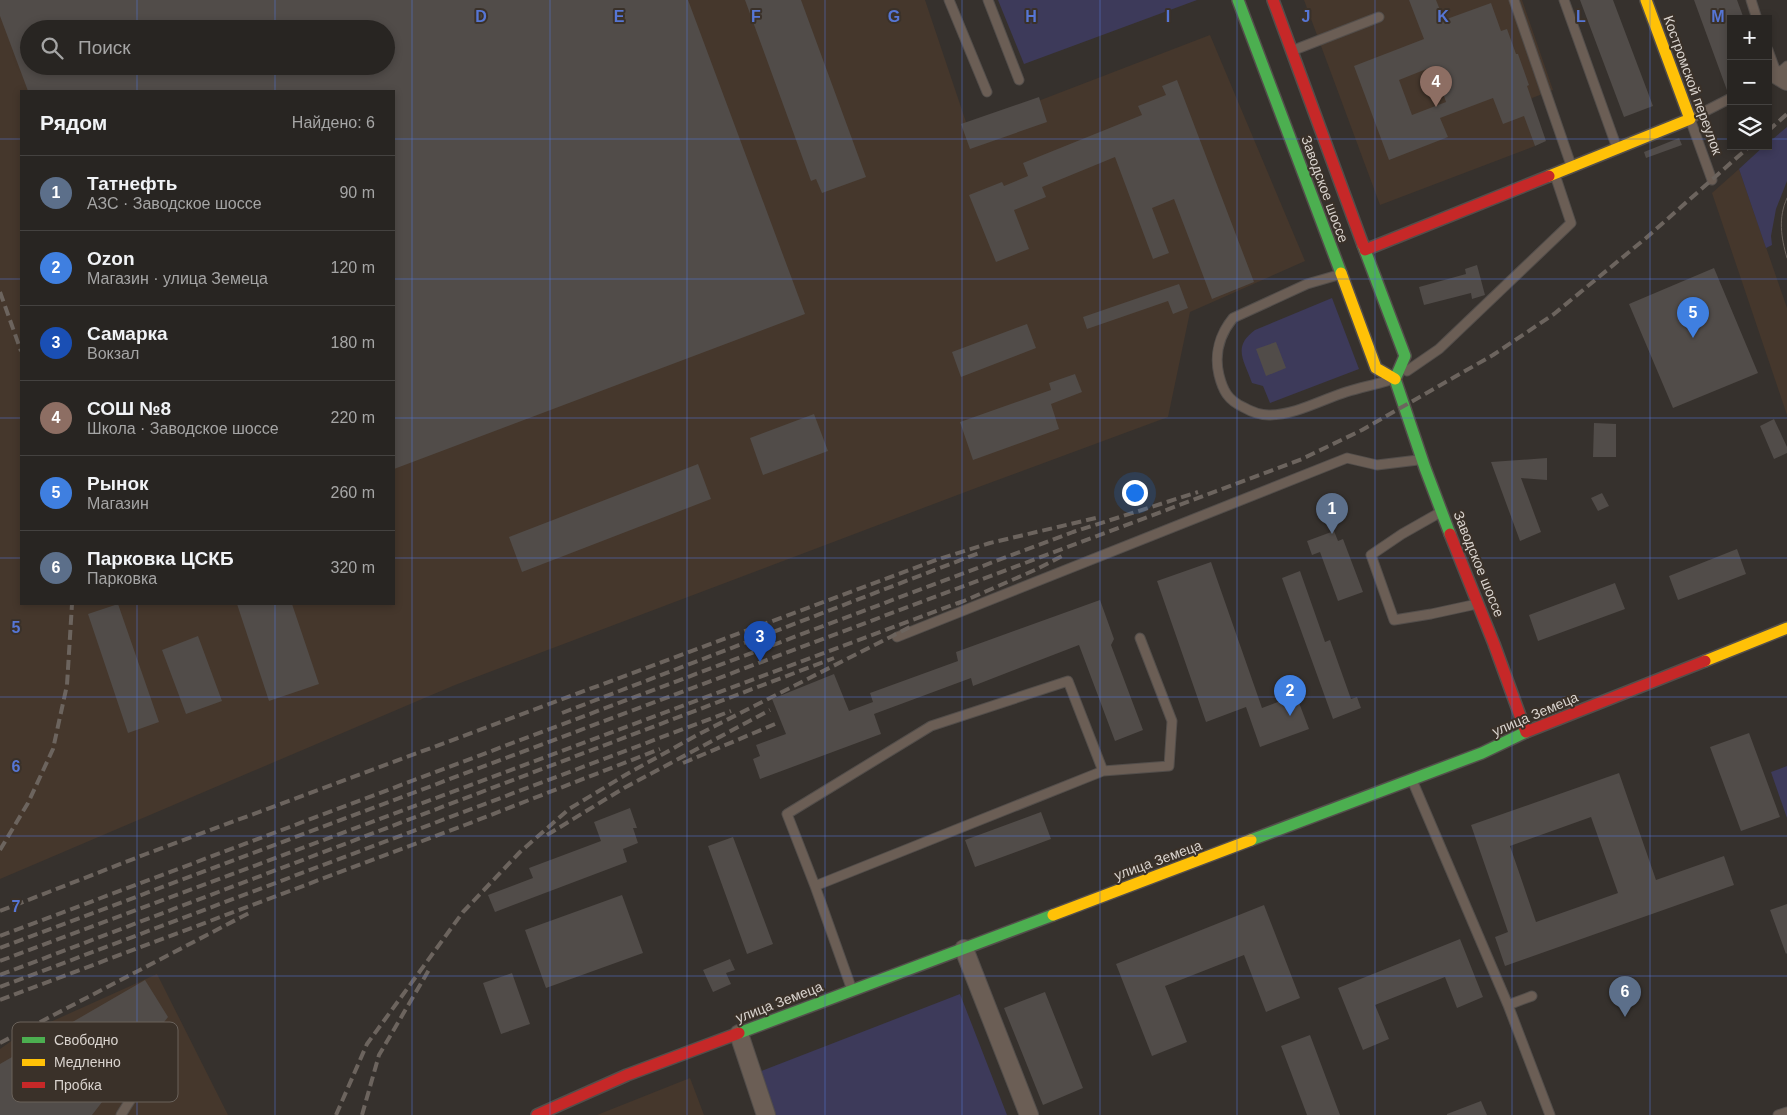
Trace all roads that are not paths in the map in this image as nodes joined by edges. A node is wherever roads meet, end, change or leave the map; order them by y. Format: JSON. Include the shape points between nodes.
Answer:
{"nodes":[{"id":1,"x":948,"y":0,"type":"edge"},
{"id":2,"x":988,"y":0,"type":"edge"},
{"id":3,"x":1238,"y":0,"type":"edge"},
{"id":4,"x":1273,"y":0,"type":"edge"},
{"id":5,"x":1514,"y":0,"type":"edge"},
{"id":6,"x":1564,"y":0,"type":"edge"},
{"id":7,"x":1646,"y":0,"type":"edge"},
{"id":8,"x":1751,"y":0,"type":"edge"},
{"id":9,"x":1756,"y":15,"type":"edge"},
{"id":10,"x":1378,"y":17,"type":"dead end"},
{"id":11,"x":1291,"y":51,"type":"junction"},
{"id":12,"x":1772,"y":58,"type":"edge"},
{"id":13,"x":1780,"y":75,"type":"edge"},
{"id":14,"x":1019,"y":80,"type":"dead end"},
{"id":15,"x":987,"y":92,"type":"dead end"},
{"id":16,"x":1727,"y":100,"type":"edge"},
{"id":17,"x":1690,"y":119,"type":"junction"},
{"id":18,"x":1617,"y":148,"type":"junction"},
{"id":19,"x":1572,"y":167,"type":"junction"},
{"id":20,"x":1555,"y":174,"type":"junction"},
{"id":21,"x":1712,"y":180,"type":"dead end"},
{"id":22,"x":1365,"y":250,"type":"junction"},
{"id":23,"x":1340,"y":274,"type":"junction"},
{"id":24,"x":1395,"y":379,"type":"junction"},
{"id":25,"x":1421,"y":460,"type":"junction"},
{"id":26,"x":1442,"y":512,"type":"junction"},
{"id":27,"x":1478,"y":604,"type":"junction"},
{"id":28,"x":1787,"y":628,"type":"edge"},
{"id":29,"x":897,"y":637,"type":"dead end"},
{"id":30,"x":1140,"y":638,"type":"dead end"},
{"id":31,"x":1526,"y":732,"type":"junction"},
{"id":32,"x":1104,"y":770,"type":"junction"},
{"id":33,"x":1412,"y":780,"type":"junction"},
{"id":34,"x":815,"y":886,"type":"junction"},
{"id":35,"x":964,"y":949,"type":"junction"},
{"id":36,"x":852,"y":990,"type":"junction"},
{"id":37,"x":1532,"y":996,"type":"dead end"},
{"id":38,"x":1508,"y":1005,"type":"junction"},
{"id":39,"x":739,"y":1034,"type":"junction"},
{"id":40,"x":129,"y":1102,"type":"edge"},
{"id":41,"x":1787,"y":1112,"type":"edge"},
{"id":42,"x":121,"y":1115,"type":"edge"},
{"id":43,"x":537,"y":1115,"type":"edge"},
{"id":44,"x":766,"y":1115,"type":"edge"},
{"id":45,"x":1029,"y":1115,"type":"edge"},
{"id":46,"x":1550,"y":1115,"type":"edge"},
{"id":47,"x":1778,"y":1115,"type":"edge"}],
"edges":[{"from":1,"to":15,"type":"lane"},
{"from":2,"to":14,"type":"lane"},
{"from":3,"to":23,"type":"street","name":"Заводское шоссе"},
{"from":4,"to":11,"type":"street","name":"Заводское шоссе"},
{"from":5,"to":19,"type":"lane"},
{"from":6,"to":18,"type":"lane"},
{"from":7,"to":17,"type":"street","name":"Костромской переулок"},
{"from":8,"to":9,"type":"lane"},
{"from":10,"to":11,"type":"lane"},
{"from":11,"to":22,"type":"street","name":"Заводское шоссе"},
{"from":12,"to":13,"type":"lane"},
{"from":16,"to":17,"type":"lane"},
{"from":17,"to":18,"type":"street"},
{"from":17,"to":21,"type":"lane","name":"Костромской переулок"},
{"from":18,"to":19,"type":"street"},
{"from":19,"to":20,"type":"street"},
{"from":20,"to":22,"type":"street"},
{"from":20,"to":24,"type":"lane","via":[[1571,223],[1439,349]]},
{"from":22,"to":24,"type":"street","name":"Заводское шоссе","via":[[1405,356]]},
{"from":23,"to":24,"type":"street","name":"Заводское шоссе","via":[[1376,368]]},
{"from":23,"to":24,"type":"lane","via":[[1308,284],[1233,318],[1218,345],[1221,383],[1231,401],[1268,415],[1289,412]]},
{"from":24,"to":25,"type":"street","name":"Заводское шоссе"},
{"from":25,"to":26,"type":"street","name":"Заводское шоссе"},
{"from":25,"to":29,"type":"lane","via":[[1377,465],[1347,458]]},
{"from":26,"to":27,"type":"street","name":"Заводское шоссе"},
{"from":26,"to":27,"type":"lane","via":[[1371,556],[1394,620]]},
{"from":27,"to":31,"type":"street","name":"Заводское шоссе"},
{"from":28,"to":31,"type":"street","name":"улица Земеца"},
{"from":30,"to":32,"type":"lane","via":[[1172,721],[1169,766]]},
{"from":31,"to":33,"type":"street","name":"улица Земеца"},
{"from":32,"to":34,"type":"lane"},
{"from":32,"to":34,"type":"lane","via":[[1068,681],[931,726],[787,814]]},
{"from":33,"to":35,"type":"street","name":"улица Земеца"},
{"from":33,"to":38,"type":"lane"},
{"from":34,"to":36,"type":"lane"},
{"from":35,"to":36,"type":"street","name":"улица Земеца"},
{"from":35,"to":45,"type":"street"},
{"from":36,"to":39,"type":"street","name":"улица Земеца"},
{"from":37,"to":38,"type":"lane"},
{"from":38,"to":46,"type":"lane"},
{"from":39,"to":43,"type":"street","name":"улица Земеца","via":[[627,1075]]},
{"from":39,"to":44,"type":"street"},
{"from":40,"to":42,"type":"lane"},
{"from":41,"to":47,"type":"lane"}]}
